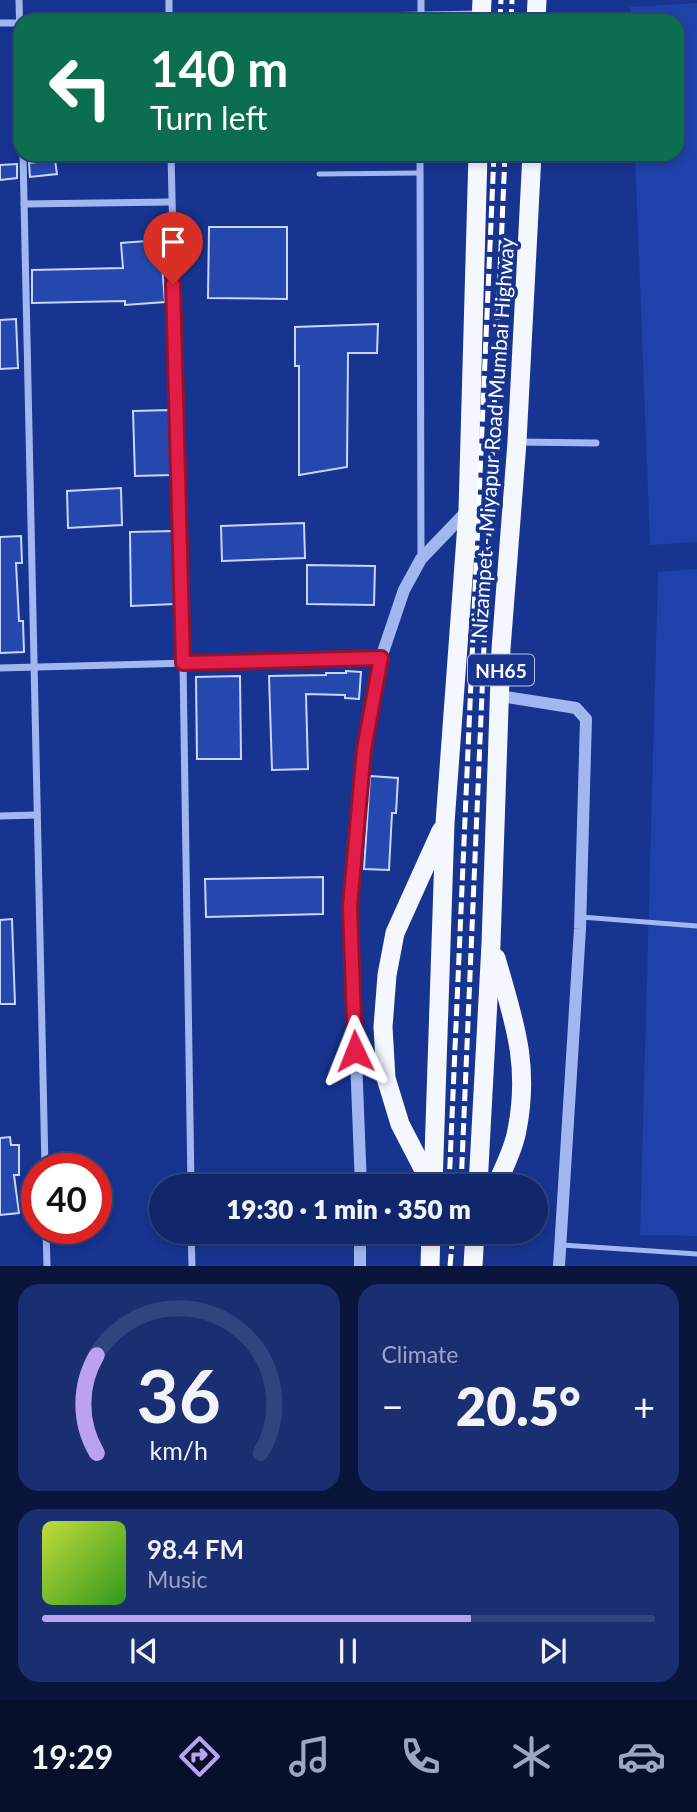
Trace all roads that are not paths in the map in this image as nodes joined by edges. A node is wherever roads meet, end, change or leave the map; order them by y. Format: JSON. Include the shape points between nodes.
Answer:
{"nodes":[{"id":1,"x":481,"y":12,"type":"edge"},
{"id":2,"x":457,"y":14,"type":"edge"},
{"id":3,"x":23,"y":161,"type":"edge"},
{"id":4,"x":171,"y":161,"type":"edge"},
{"id":5,"x":420,"y":161,"type":"edge"},
{"id":6,"x":478,"y":161,"type":"edge"},
{"id":7,"x":532,"y":161,"type":"edge"},
{"id":8,"x":420,"y":173,"type":"junction"},
{"id":9,"x":319,"y":174,"type":"dead end"},
{"id":10,"x":171,"y":202,"type":"junction"},
{"id":11,"x":24,"y":204,"type":"junction"},
{"id":12,"x":517,"y":442,"type":"junction"},
{"id":13,"x":596,"y":443,"type":"dead end"},
{"id":14,"x":468,"y":510,"type":"junction"},
{"id":15,"x":421,"y":559,"type":"junction"},
{"id":16,"x":381,"y":658,"type":"junction"},
{"id":17,"x":183,"y":663,"type":"junction"},
{"id":18,"x":34,"y":667,"type":"junction"},
{"id":19,"x":0,"y":668,"type":"edge"},
{"id":20,"x":500,"y":696,"type":"junction"},
{"id":21,"x":37,"y":815,"type":"junction"},
{"id":22,"x":0,"y":816,"type":"edge"},
{"id":23,"x":445,"y":823,"type":"junction"},
{"id":24,"x":581,"y":917,"type":"junction"},
{"id":25,"x":697,"y":926,"type":"edge"},
{"id":26,"x":492,"y":944,"type":"junction"},
{"id":27,"x":45,"y":1153,"type":"edge"},
{"id":28,"x":191,"y":1174,"type":"edge"},
{"id":29,"x":361,"y":1174,"type":"edge"},
{"id":30,"x":427,"y":1174,"type":"edge"},
{"id":31,"x":433,"y":1174,"type":"edge"},
{"id":32,"x":479,"y":1174,"type":"edge"},
{"id":33,"x":501,"y":1174,"type":"edge"},
{"id":34,"x":46,"y":1244,"type":"edge"},
{"id":35,"x":191,"y":1244,"type":"edge"},
{"id":36,"x":360,"y":1244,"type":"edge"},
{"id":37,"x":431,"y":1244,"type":"edge"},
{"id":38,"x":475,"y":1244,"type":"edge"},
{"id":39,"x":562,"y":1245,"type":"junction"},
{"id":40,"x":697,"y":1254,"type":"edge"},
{"id":41,"x":47,"y":1266,"type":"edge"},
{"id":42,"x":192,"y":1266,"type":"edge"},
{"id":43,"x":360,"y":1266,"type":"edge"},
{"id":44,"x":430,"y":1266,"type":"edge"},
{"id":45,"x":473,"y":1266,"type":"edge"},
{"id":46,"x":559,"y":1266,"type":"edge"}],
"edges":[{"from":1,"to":2,"type":"street"},
{"from":3,"to":11,"type":"street"},
{"from":4,"to":10,"type":"street"},
{"from":5,"to":8,"type":"street"},
{"from":6,"to":14,"type":"highway","name":"Nizampet - Miyapur Road Mumbai Highway","number":"NH65"},
{"from":7,"to":12,"type":"highway","name":"Nizampet - Miyapur Road Mumbai Highway","number":"NH65"},
{"from":8,"to":9,"type":"lane"},
{"from":8,"to":15,"type":"street"},
{"from":10,"to":11,"type":"street"},
{"from":10,"to":17,"type":"street"},
{"from":11,"to":18,"type":"street"},
{"from":12,"to":13,"type":"street"},
{"from":12,"to":20,"type":"highway","name":"Nizampet - Miyapur Road Mumbai Highway","number":"NH65"},
{"from":14,"to":15,"type":"street"},
{"from":14,"to":23,"type":"highway","name":"Nizampet - Miyapur Road Mumbai Highway","number":"NH65"},
{"from":15,"to":16,"type":"street","via":[[404,590]]},
{"from":16,"to":17,"type":"street"},
{"from":16,"to":29,"type":"street","via":[[364,749],[350,906]]},
{"from":17,"to":18,"type":"street"},
{"from":17,"to":28,"type":"street"},
{"from":18,"to":19,"type":"street"},
{"from":18,"to":21,"type":"street"},
{"from":20,"to":24,"type":"street","via":[[576,708],[586,719]]},
{"from":20,"to":26,"type":"highway","name":"Nizampet - Miyapur Road Mumbai Highway","number":"NH65"},
{"from":21,"to":22,"type":"street"},
{"from":21,"to":27,"type":"street"},
{"from":23,"to":30,"type":"highway","via":[[395,933],[383,1027],[386,1077],[401,1124]]},
{"from":23,"to":31,"type":"highway","name":"Nizampet - Miyapur Road Mumbai Highway","number":"NH65"},
{"from":24,"to":25,"type":"lane"},
{"from":24,"to":39,"type":"street"},
{"from":26,"to":32,"type":"highway","name":"Nizampet - Miyapur Road Mumbai Highway","number":"NH65"},
{"from":26,"to":33,"type":"highway","via":[[520,1044],[523,1082],[517,1133]]},
{"from":34,"to":41,"type":"street"},
{"from":35,"to":42,"type":"street"},
{"from":36,"to":43,"type":"street"},
{"from":37,"to":44,"type":"highway"},
{"from":38,"to":45,"type":"highway"},
{"from":39,"to":40,"type":"lane"},
{"from":39,"to":46,"type":"street"}]}
